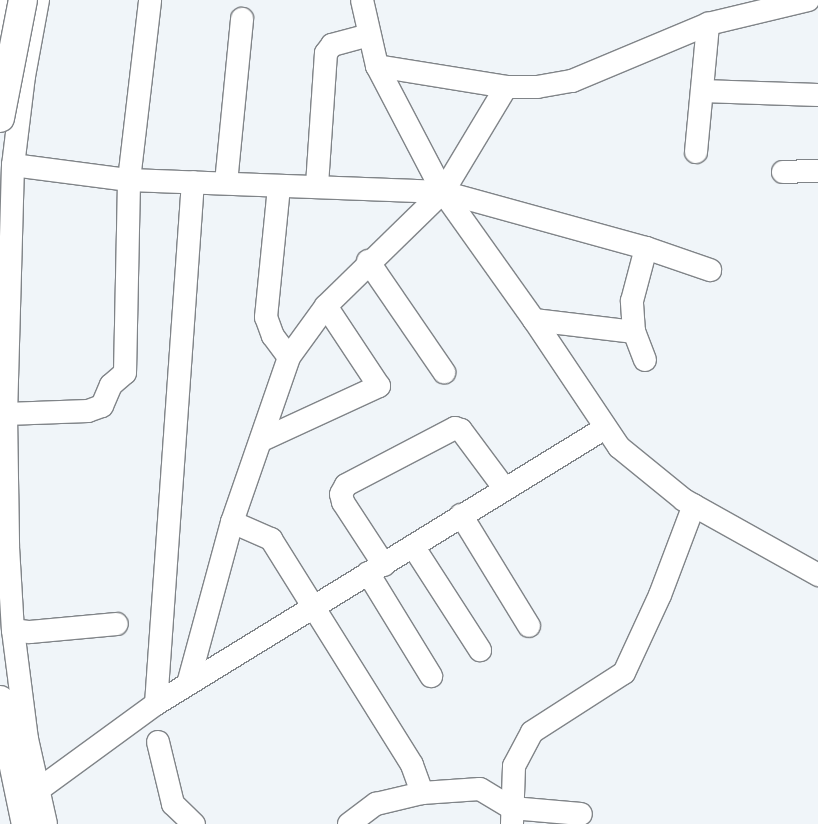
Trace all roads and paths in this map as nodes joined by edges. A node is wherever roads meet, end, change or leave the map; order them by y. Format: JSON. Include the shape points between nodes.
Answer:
{"nodes":[{"id":1,"x":8,"y":0,"type":"edge"},
{"id":2,"x":23,"y":0,"type":"edge"},
{"id":3,"x":38,"y":0,"type":"edge"},
{"id":4,"x":150,"y":0,"type":"edge"},
{"id":5,"x":362,"y":0,"type":"edge"},
{"id":6,"x":808,"y":0,"type":"edge"},
{"id":7,"x":745,"y":8,"type":"edge"},
{"id":8,"x":242,"y":19,"type":"dead end"},
{"id":9,"x":708,"y":24,"type":"junction"},
{"id":10,"x":369,"y":36,"type":"junction"},
{"id":11,"x":0,"y":39,"type":"edge"},
{"id":12,"x":377,"y":66,"type":"junction"},
{"id":13,"x":0,"y":70,"type":"edge"},
{"id":14,"x":24,"y":76,"type":"junction"},
{"id":15,"x":506,"y":88,"type":"junction"},
{"id":16,"x":702,"y":91,"type":"junction"},
{"id":17,"x":818,"y":95,"type":"edge"},
{"id":18,"x":0,"y":118,"type":"edge"},
{"id":19,"x":696,"y":152,"type":"dead end"},
{"id":20,"x":13,"y":165,"type":"junction"},
{"id":21,"x":818,"y":171,"type":"edge"},
{"id":22,"x":783,"y":172,"type":"dead end"},
{"id":23,"x":129,"y":180,"type":"junction"},
{"id":24,"x":193,"y":182,"type":"junction"},
{"id":25,"x":226,"y":183,"type":"junction"},
{"id":26,"x":317,"y":185,"type":"junction"},
{"id":27,"x":279,"y":187,"type":"junction"},
{"id":28,"x":443,"y":192,"type":"junction"},
{"id":29,"x":646,"y":248,"type":"junction"},
{"id":30,"x":368,"y":261,"type":"junction"},
{"id":31,"x":710,"y":270,"type":"dead end"},
{"id":32,"x":326,"y":306,"type":"junction"},
{"id":33,"x":534,"y":320,"type":"junction"},
{"id":34,"x":634,"y":332,"type":"junction"},
{"id":35,"x":289,"y":356,"type":"junction"},
{"id":36,"x":645,"y":360,"type":"dead end"},
{"id":37,"x":444,"y":372,"type":"dead end"},
{"id":38,"x":6,"y":414,"type":"junction"},
{"id":39,"x":605,"y":428,"type":"junction"},
{"id":40,"x":262,"y":440,"type":"junction"},
{"id":41,"x":504,"y":488,"type":"junction"},
{"id":42,"x":694,"y":505,"type":"junction"},
{"id":43,"x":461,"y":515,"type":"junction"},
{"id":44,"x":232,"y":522,"type":"junction"},
{"id":45,"x":413,"y":546,"type":"junction"},
{"id":46,"x":816,"y":568,"type":"edge"},
{"id":47,"x":376,"y":569,"type":"junction"},
{"id":48,"x":314,"y":608,"type":"junction"},
{"id":49,"x":117,"y":624,"type":"dead end"},
{"id":50,"x":529,"y":626,"type":"dead end"},
{"id":51,"x":14,"y":630,"type":"junction"},
{"id":52,"x":480,"y":650,"type":"dead end"},
{"id":53,"x":431,"y":676,"type":"dead end"},
{"id":54,"x":188,"y":684,"type":"junction"},
{"id":55,"x":0,"y":700,"type":"edge"},
{"id":56,"x":156,"y":704,"type":"junction"},
{"id":57,"x":158,"y":742,"type":"dead end"},
{"id":58,"x":0,"y":790,"type":"edge"},
{"id":59,"x":38,"y":790,"type":"junction"},
{"id":60,"x":422,"y":793,"type":"junction"},
{"id":61,"x":581,"y":814,"type":"dead end"},
{"id":62,"x":512,"y":816,"type":"edge"},
{"id":63,"x":8,"y":824,"type":"edge"},
{"id":64,"x":26,"y":824,"type":"edge"},
{"id":65,"x":46,"y":824,"type":"edge"},
{"id":66,"x":194,"y":824,"type":"edge"},
{"id":67,"x":349,"y":824,"type":"edge"}],
"edges":[{"from":1,"to":11,"type":"highway"},
{"from":2,"to":18,"type":"highway","bridge":true},
{"from":3,"to":14,"type":"street"},
{"from":4,"to":23,"type":"street"},
{"from":5,"to":10,"type":"street"},
{"from":6,"to":7,"type":"street"},
{"from":7,"to":9,"type":"street"},
{"from":8,"to":25,"type":"street"},
{"from":9,"to":15,"type":"street","via":[[572,81],[537,88]]},
{"from":9,"to":16,"type":"street"},
{"from":10,"to":12,"type":"street"},
{"from":10,"to":26,"type":"street","via":[[332,45],[326,53]]},
{"from":12,"to":15,"type":"street"},
{"from":12,"to":28,"type":"street"},
{"from":13,"to":14,"type":"street"},
{"from":14,"to":20,"type":"street"},
{"from":15,"to":28,"type":"street"},
{"from":16,"to":17,"type":"street"},
{"from":16,"to":19,"type":"street"},
{"from":20,"to":23,"type":"street"},
{"from":20,"to":38,"type":"street"},
{"from":21,"to":22,"type":"street"},
{"from":23,"to":24,"type":"street"},
{"from":23,"to":38,"type":"street","via":[[125,373],[106,391],[102,406],[88,411]]},
{"from":24,"to":25,"type":"street"},
{"from":24,"to":56,"type":"street"},
{"from":25,"to":27,"type":"street"},
{"from":26,"to":27,"type":"street"},
{"from":26,"to":28,"type":"street"},
{"from":27,"to":35,"type":"street","via":[[266,317],[273,336]]},
{"from":28,"to":29,"type":"street"},
{"from":28,"to":30,"type":"street"},
{"from":28,"to":33,"type":"street"},
{"from":29,"to":31,"type":"street"},
{"from":29,"to":34,"type":"street","via":[[632,301]]},
{"from":30,"to":32,"type":"street"},
{"from":30,"to":37,"type":"street"},
{"from":32,"to":35,"type":"street"},
{"from":32,"to":40,"type":"street","via":[[379,386]]},
{"from":33,"to":34,"type":"street"},
{"from":33,"to":39,"type":"street"},
{"from":34,"to":36,"type":"street"},
{"from":35,"to":40,"type":"street"},
{"from":38,"to":51,"type":"street","via":[[8,547]]},
{"from":39,"to":41,"type":"street"},
{"from":39,"to":42,"type":"street","via":[[619,447]]},
{"from":40,"to":44,"type":"street"},
{"from":41,"to":43,"type":"street"},
{"from":41,"to":47,"type":"street","via":[[461,430],[455,428],[346,485],[341,494],[343,502]]},
{"from":42,"to":46,"type":"street"},
{"from":42,"to":62,"type":"street","via":[[660,594],[624,673],[532,732],[514,766]]},
{"from":43,"to":45,"type":"street"},
{"from":43,"to":50,"type":"street"},
{"from":44,"to":48,"type":"street","via":[[270,539]]},
{"from":44,"to":54,"type":"street"},
{"from":45,"to":47,"type":"street"},
{"from":45,"to":52,"type":"street"},
{"from":47,"to":48,"type":"street"},
{"from":47,"to":53,"type":"street"},
{"from":48,"to":54,"type":"street"},
{"from":48,"to":60,"type":"street","via":[[412,764]]},
{"from":49,"to":51,"type":"street","via":[[30,632]]},
{"from":51,"to":59,"type":"street","via":[[26,739]]},
{"from":54,"to":56,"type":"street"},
{"from":55,"to":64,"type":"highway"},
{"from":56,"to":59,"type":"street"},
{"from":57,"to":66,"type":"street","via":[[173,804]]},
{"from":58,"to":63,"type":"highway"},
{"from":59,"to":65,"type":"street"},
{"from":60,"to":62,"type":"street","via":[[480,789]]},
{"from":60,"to":67,"type":"street","via":[[376,804]]},
{"from":61,"to":62,"type":"street"}]}
